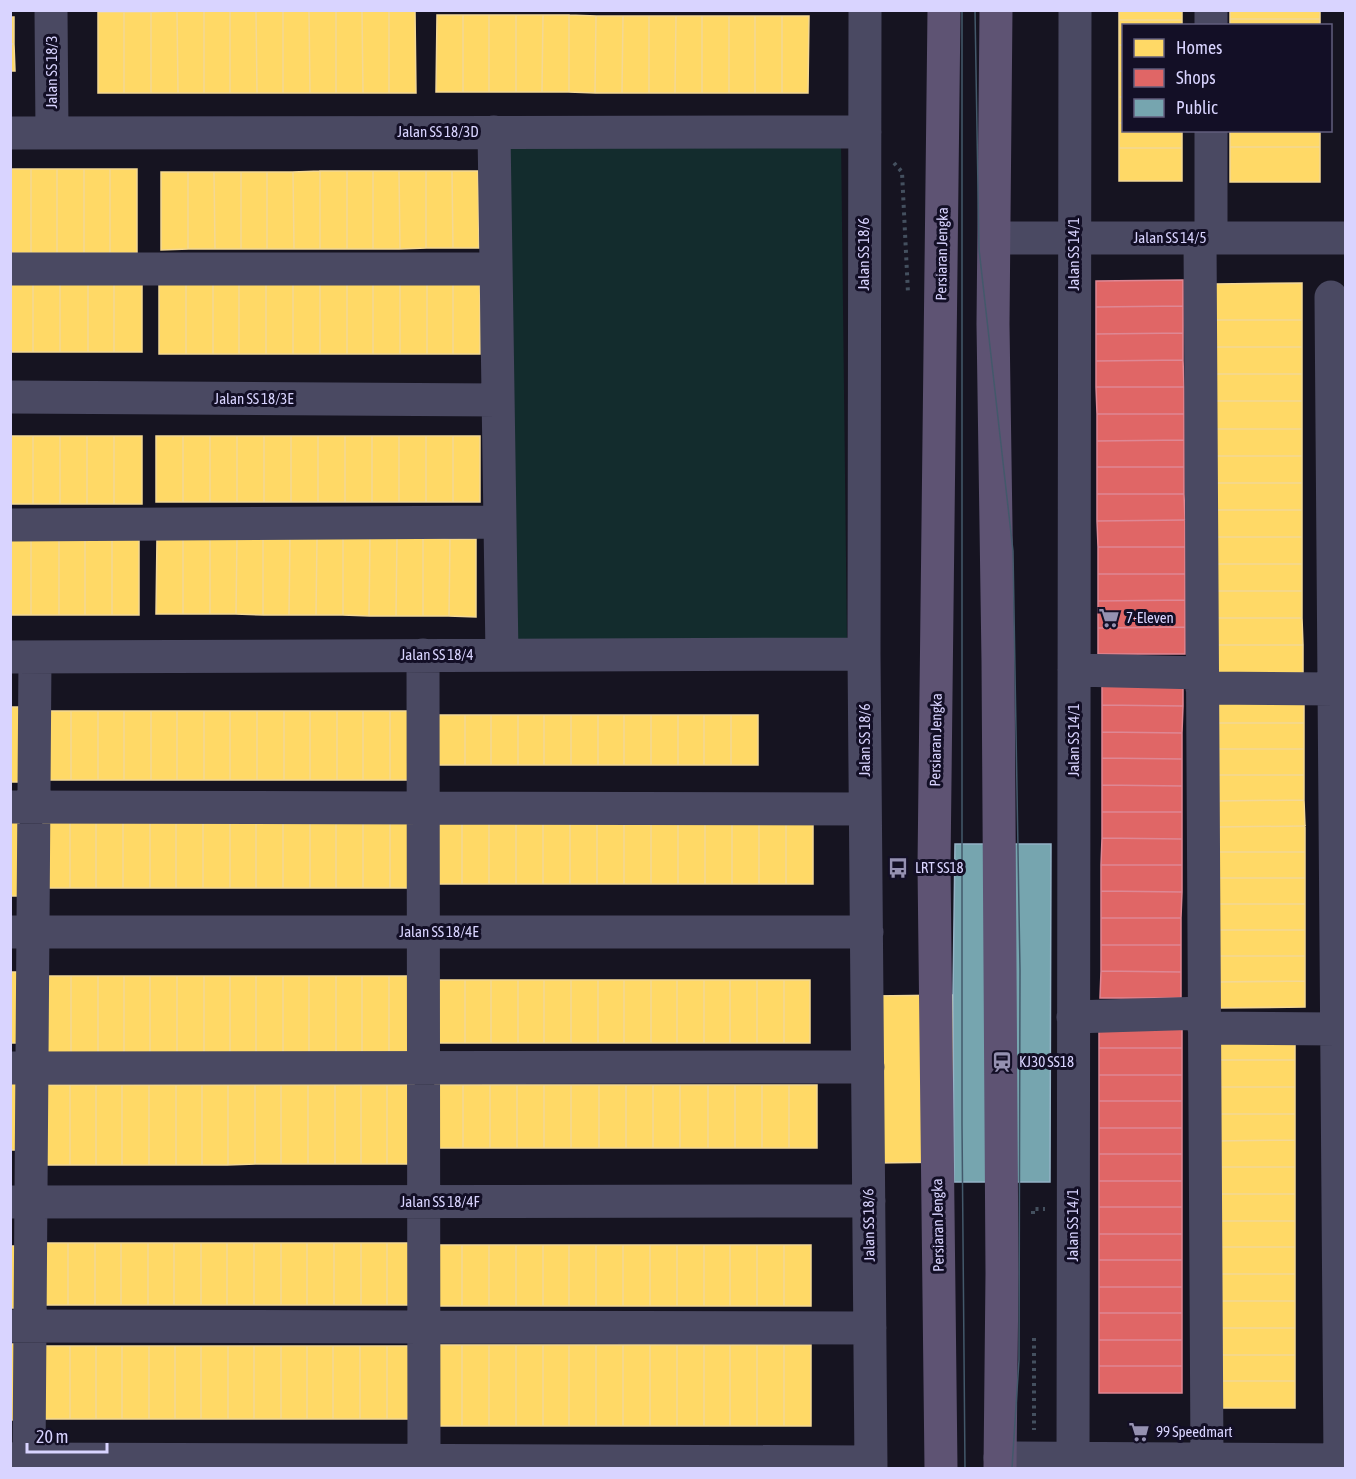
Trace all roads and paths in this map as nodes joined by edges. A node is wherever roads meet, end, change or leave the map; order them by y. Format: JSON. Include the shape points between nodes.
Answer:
{"nodes":[{"id":1,"x":51,"y":10,"type":"edge"},
{"id":2,"x":865,"y":10,"type":"edge"},
{"id":3,"x":944,"y":10,"type":"edge"},
{"id":4,"x":996,"y":10,"type":"edge"},
{"id":5,"x":1075,"y":10,"type":"edge"},
{"id":6,"x":494,"y":132,"type":"junction"},
{"id":7,"x":865,"y":132,"type":"junction"},
{"id":8,"x":1211,"y":132,"type":"edge"},
{"id":9,"x":10,"y":133,"type":"edge"},
{"id":10,"x":52,"y":133,"type":"junction"},
{"id":11,"x":995,"y":238,"type":"junction"},
{"id":12,"x":1074,"y":238,"type":"junction"},
{"id":13,"x":1206,"y":238,"type":"junction"},
{"id":14,"x":1346,"y":238,"type":"edge"},
{"id":15,"x":10,"y":269,"type":"edge"},
{"id":16,"x":496,"y":269,"type":"junction"},
{"id":17,"x":908,"y":293,"type":"dead end"},
{"id":18,"x":1331,"y":297,"type":"dead end"},
{"id":19,"x":10,"y":398,"type":"edge"},
{"id":20,"x":498,"y":400,"type":"junction"},
{"id":21,"x":500,"y":522,"type":"junction"},
{"id":22,"x":10,"y":525,"type":"edge"},
{"id":23,"x":864,"y":654,"type":"junction"},
{"id":24,"x":423,"y":655,"type":"junction"},
{"id":25,"x":502,"y":655,"type":"junction"},
{"id":26,"x":23,"y":657,"type":"edge"},
{"id":27,"x":1074,"y":670,"type":"junction"},
{"id":28,"x":1202,"y":681,"type":"junction"},
{"id":29,"x":1335,"y":689,"type":"junction"},
{"id":30,"x":1340,"y":778,"type":"edge"},
{"id":31,"x":22,"y":807,"type":"edge"},
{"id":32,"x":423,"y":808,"type":"junction"},
{"id":33,"x":866,"y":809,"type":"junction"},
{"id":34,"x":22,"y":932,"type":"edge"},
{"id":35,"x":423,"y":932,"type":"junction"},
{"id":36,"x":867,"y":932,"type":"junction"},
{"id":37,"x":1073,"y":1017,"type":"junction"},
{"id":38,"x":1340,"y":1017,"type":"edge"},
{"id":39,"x":1204,"y":1021,"type":"junction"},
{"id":40,"x":868,"y":1067,"type":"junction"},
{"id":41,"x":21,"y":1068,"type":"edge"},
{"id":42,"x":423,"y":1068,"type":"junction"},
{"id":43,"x":869,"y":1201,"type":"junction"},
{"id":44,"x":21,"y":1202,"type":"edge"},
{"id":45,"x":423,"y":1202,"type":"junction"},
{"id":46,"x":1342,"y":1235,"type":"edge"},
{"id":47,"x":20,"y":1326,"type":"edge"},
{"id":48,"x":423,"y":1327,"type":"junction"},
{"id":49,"x":870,"y":1328,"type":"junction"},
{"id":50,"x":20,"y":1459,"type":"edge"},
{"id":51,"x":424,"y":1459,"type":"junction"},
{"id":52,"x":1207,"y":1459,"type":"junction"},
{"id":53,"x":1343,"y":1460,"type":"edge"},
{"id":54,"x":1000,"y":1463,"type":"edge"},
{"id":55,"x":1072,"y":1464,"type":"edge"},
{"id":56,"x":871,"y":1465,"type":"edge"},
{"id":57,"x":941,"y":1468,"type":"edge"}],
"edges":[{"from":1,"to":10,"type":"street","name":"Jalan SS 18/3"},
{"from":2,"to":7,"type":"street","name":"Jalan SS 18/6"},
{"from":3,"to":57,"type":"main road","name":"Persiaran Jengka","via":[[934,866]]},
{"from":4,"to":11,"type":"main road"},
{"from":5,"to":12,"type":"street","name":"Jalan SS 14/1"},
{"from":6,"to":7,"type":"street","name":"Jalan SS 18/3D"},
{"from":6,"to":10,"type":"street","name":"Jalan SS 18/3D"},
{"from":6,"to":16,"type":"street"},
{"from":7,"to":17,"type":"path","via":[[902,172]]},
{"from":7,"to":23,"type":"street","name":"Jalan SS 18/6"},
{"from":8,"to":13,"type":"street"},
{"from":9,"to":10,"type":"street","name":"Jalan SS 18/3D"},
{"from":11,"to":12,"type":"street","name":"Jalan SS 14/5"},
{"from":11,"to":54,"type":"main road"},
{"from":12,"to":13,"type":"street","name":"Jalan SS 14/5"},
{"from":12,"to":27,"type":"street","name":"Jalan SS 14/1"},
{"from":13,"to":14,"type":"street","name":"Jalan SS 14/5"},
{"from":13,"to":28,"type":"street"},
{"from":15,"to":16,"type":"street"},
{"from":16,"to":20,"type":"street"},
{"from":18,"to":29,"type":"street"},
{"from":19,"to":20,"type":"street","name":"Jalan SS 18/3E"},
{"from":20,"to":21,"type":"street"},
{"from":21,"to":22,"type":"street"},
{"from":21,"to":25,"type":"street"},
{"from":23,"to":25,"type":"street","name":"Jalan SS 18/4"},
{"from":23,"to":33,"type":"street","name":"Jalan SS 18/6"},
{"from":24,"to":25,"type":"street","name":"Jalan SS 18/4"},
{"from":24,"to":26,"type":"street","name":"Jalan SS 18/4"},
{"from":24,"to":32,"type":"street"},
{"from":26,"to":31,"type":"street"},
{"from":27,"to":28,"type":"street"},
{"from":27,"to":37,"type":"street","name":"Jalan SS 14/1"},
{"from":28,"to":29,"type":"street"},
{"from":28,"to":39,"type":"street"},
{"from":29,"to":30,"type":"street"},
{"from":30,"to":38,"type":"street"},
{"from":31,"to":32,"type":"street"},
{"from":31,"to":34,"type":"street"},
{"from":32,"to":33,"type":"street"},
{"from":32,"to":35,"type":"street"},
{"from":33,"to":36,"type":"street","name":"Jalan SS 18/6"},
{"from":34,"to":35,"type":"street","name":"Jalan SS 18/4E"},
{"from":34,"to":41,"type":"street"},
{"from":35,"to":36,"type":"street","name":"Jalan SS 18/4E"},
{"from":35,"to":42,"type":"street"},
{"from":36,"to":40,"type":"street","name":"Jalan SS 18/6"},
{"from":37,"to":39,"type":"street"},
{"from":37,"to":55,"type":"street","name":"Jalan SS 14/1"},
{"from":38,"to":39,"type":"street"},
{"from":38,"to":46,"type":"street"},
{"from":39,"to":52,"type":"street"},
{"from":40,"to":42,"type":"street"},
{"from":40,"to":43,"type":"street","name":"Jalan SS 18/6"},
{"from":41,"to":42,"type":"street"},
{"from":41,"to":44,"type":"street"},
{"from":42,"to":45,"type":"street"},
{"from":43,"to":45,"type":"street","name":"Jalan SS 18/4F"},
{"from":43,"to":49,"type":"street","name":"Jalan SS 18/6"},
{"from":44,"to":45,"type":"street","name":"Jalan SS 18/4F"},
{"from":44,"to":47,"type":"street"},
{"from":45,"to":48,"type":"street"},
{"from":46,"to":53,"type":"street"},
{"from":47,"to":48,"type":"street"},
{"from":47,"to":50,"type":"street"},
{"from":48,"to":49,"type":"street"},
{"from":48,"to":51,"type":"street"},
{"from":49,"to":56,"type":"street","name":"Jalan SS 18/6"},
{"from":50,"to":51,"type":"street"},
{"from":51,"to":56,"type":"street"},
{"from":52,"to":53,"type":"street"},
{"from":52,"to":55,"type":"street"},
{"from":54,"to":55,"type":"street"}]}
